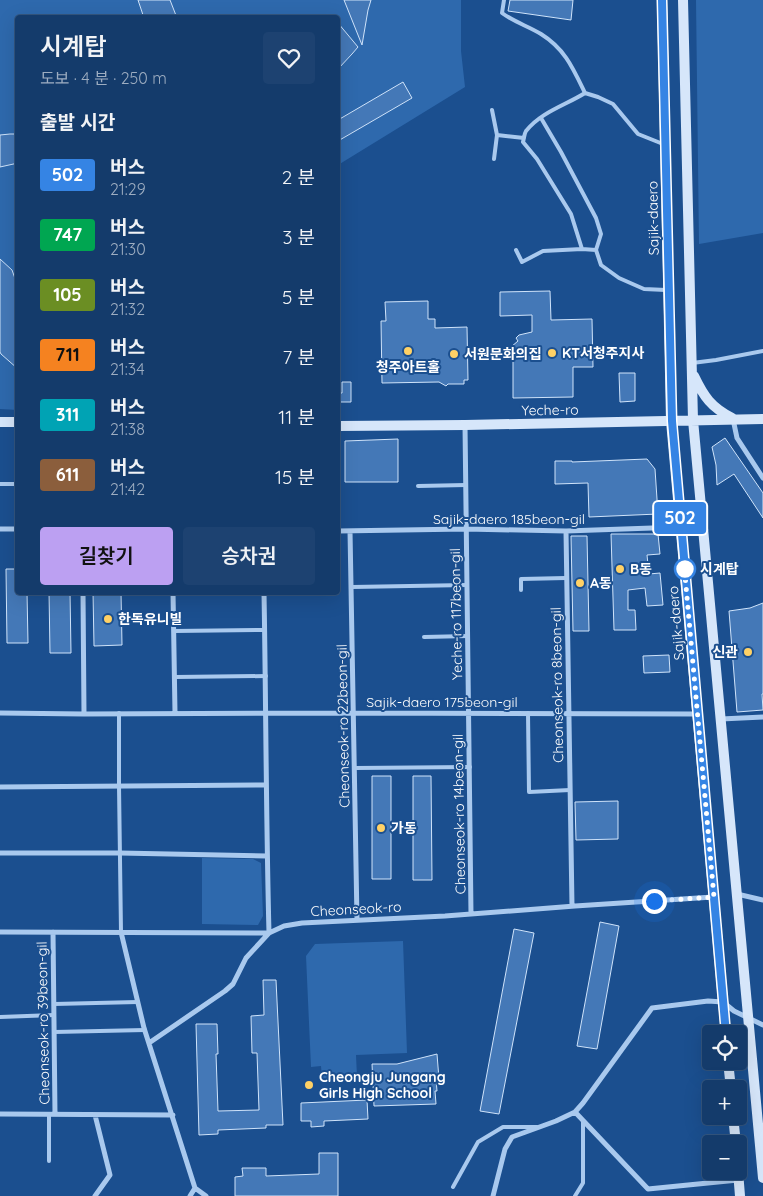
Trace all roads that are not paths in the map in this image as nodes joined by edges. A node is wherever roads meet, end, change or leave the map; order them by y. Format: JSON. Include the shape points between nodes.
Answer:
{"nodes":[{"id":1,"x":504,"y":0,"type":"edge"},
{"id":2,"x":662,"y":0,"type":"edge"},
{"id":3,"x":683,"y":0,"type":"edge"},
{"id":4,"x":585,"y":93,"type":"junction"},
{"id":5,"x":492,"y":110,"type":"dead end"},
{"id":6,"x":541,"y":118,"type":"junction"},
{"id":7,"x":497,"y":135,"type":"junction"},
{"id":8,"x":524,"y":138,"type":"junction"},
{"id":9,"x":665,"y":145,"type":"junction"},
{"id":10,"x":494,"y":159,"type":"dead end"},
{"id":11,"x":582,"y":249,"type":"junction"},
{"id":12,"x":516,"y":250,"type":"dead end"},
{"id":13,"x":596,"y":250,"type":"junction"},
{"id":14,"x":669,"y":290,"type":"junction"},
{"id":15,"x":763,"y":350,"type":"edge"},
{"id":16,"x":692,"y":367,"type":"junction"},
{"id":17,"x":733,"y":419,"type":"junction"},
{"id":18,"x":763,"y":419,"type":"edge"},
{"id":19,"x":693,"y":420,"type":"junction"},
{"id":20,"x":672,"y":421,"type":"junction"},
{"id":21,"x":0,"y":422,"type":"edge"},
{"id":22,"x":15,"y":422,"type":"edge"},
{"id":23,"x":340,"y":426,"type":"edge"},
{"id":24,"x":465,"y":426,"type":"junction"},
{"id":25,"x":763,"y":478,"type":"edge"},
{"id":26,"x":0,"y":484,"type":"edge"},
{"id":27,"x":15,"y":484,"type":"edge"},
{"id":28,"x":466,"y":485,"type":"junction"},
{"id":29,"x":418,"y":486,"type":"dead end"},
{"id":30,"x":681,"y":527,"type":"junction"},
{"id":31,"x":0,"y":529,"type":"edge"},
{"id":32,"x":15,"y":529,"type":"edge"},
{"id":33,"x":466,"y":529,"type":"junction"},
{"id":34,"x":566,"y":530,"type":"junction"},
{"id":35,"x":340,"y":531,"type":"edge"},
{"id":36,"x":350,"y":531,"type":"junction"},
{"id":37,"x":566,"y":578,"type":"junction"},
{"id":38,"x":467,"y":585,"type":"junction"},
{"id":39,"x":352,"y":587,"type":"junction"},
{"id":40,"x":522,"y":590,"type":"dead end"},
{"id":41,"x":83,"y":595,"type":"edge"},
{"id":42,"x":173,"y":595,"type":"edge"},
{"id":43,"x":264,"y":595,"type":"edge"},
{"id":44,"x":265,"y":630,"type":"junction"},
{"id":45,"x":174,"y":631,"type":"junction"},
{"id":46,"x":468,"y":636,"type":"junction"},
{"id":47,"x":424,"y":637,"type":"dead end"},
{"id":48,"x":266,"y":676,"type":"junction"},
{"id":49,"x":175,"y":677,"type":"junction"},
{"id":50,"x":354,"y":712,"type":"junction"},
{"id":51,"x":0,"y":713,"type":"edge"},
{"id":52,"x":119,"y":713,"type":"junction"},
{"id":53,"x":175,"y":713,"type":"junction"},
{"id":54,"x":267,"y":713,"type":"junction"},
{"id":55,"x":469,"y":713,"type":"junction"},
{"id":56,"x":528,"y":713,"type":"junction"},
{"id":57,"x":568,"y":713,"type":"junction"},
{"id":58,"x":84,"y":714,"type":"junction"},
{"id":59,"x":698,"y":714,"type":"junction"},
{"id":60,"x":763,"y":717,"type":"edge"},
{"id":61,"x":721,"y":719,"type":"junction"},
{"id":62,"x":470,"y":767,"type":"junction"},
{"id":63,"x":355,"y":768,"type":"junction"},
{"id":64,"x":266,"y":785,"type":"junction"},
{"id":65,"x":119,"y":786,"type":"junction"},
{"id":66,"x":0,"y":787,"type":"edge"},
{"id":67,"x":570,"y":790,"type":"junction"},
{"id":68,"x":0,"y":853,"type":"edge"},
{"id":69,"x":120,"y":853,"type":"junction"},
{"id":70,"x":267,"y":856,"type":"junction"},
{"id":71,"x":737,"y":894,"type":"junction"},
{"id":72,"x":714,"y":897,"type":"junction"},
{"id":73,"x":763,"y":900,"type":"edge"},
{"id":74,"x":572,"y":906,"type":"junction"},
{"id":75,"x":471,"y":914,"type":"junction"},
{"id":76,"x":357,"y":920,"type":"junction"},
{"id":77,"x":0,"y":932,"type":"edge"},
{"id":78,"x":53,"y":932,"type":"junction"},
{"id":79,"x":121,"y":932,"type":"junction"},
{"id":80,"x":269,"y":933,"type":"junction"},
{"id":81,"x":138,"y":1002,"type":"junction"},
{"id":82,"x":723,"y":1002,"type":"junction"},
{"id":83,"x":54,"y":1004,"type":"junction"},
{"id":84,"x":54,"y":1015,"type":"junction"},
{"id":85,"x":0,"y":1016,"type":"edge"},
{"id":86,"x":748,"y":1019,"type":"junction"},
{"id":87,"x":725,"y":1025,"type":"edge"},
{"id":88,"x":763,"y":1026,"type":"edge"},
{"id":89,"x":145,"y":1030,"type":"junction"},
{"id":90,"x":54,"y":1032,"type":"junction"},
{"id":91,"x":149,"y":1043,"type":"junction"},
{"id":92,"x":575,"y":1112,"type":"junction"},
{"id":93,"x":0,"y":1114,"type":"edge"},
{"id":94,"x":52,"y":1114,"type":"junction"},
{"id":95,"x":95,"y":1115,"type":"junction"},
{"id":96,"x":173,"y":1115,"type":"junction"},
{"id":97,"x":583,"y":1121,"type":"junction"},
{"id":98,"x":539,"y":1127,"type":"junction"},
{"id":99,"x":49,"y":1161,"type":"dead end"},
{"id":100,"x":763,"y":1178,"type":"edge"},
{"id":101,"x":710,"y":1180,"type":"edge"},
{"id":102,"x":738,"y":1180,"type":"edge"},
{"id":103,"x":453,"y":1187,"type":"dead end"},
{"id":104,"x":196,"y":1188,"type":"junction"},
{"id":105,"x":648,"y":1189,"type":"junction"},
{"id":106,"x":95,"y":1196,"type":"edge"},
{"id":107,"x":190,"y":1196,"type":"edge"},
{"id":108,"x":206,"y":1196,"type":"edge"},
{"id":109,"x":493,"y":1196,"type":"edge"},
{"id":110,"x":575,"y":1196,"type":"edge"},
{"id":111,"x":648,"y":1196,"type":"edge"},
{"id":112,"x":740,"y":1196,"type":"edge"}],
"edges":[{"from":1,"to":4,"type":"lane","via":[[502,13],[556,45],[570,62]]},
{"from":2,"to":9,"type":"main road","name":"Sajik-daero"},
{"from":3,"to":16,"type":"main road"},
{"from":4,"to":6,"type":"lane"},
{"from":4,"to":9,"type":"lane","via":[[613,104],[638,134]]},
{"from":5,"to":7,"type":"lane"},
{"from":6,"to":8,"type":"lane","via":[[525,132]]},
{"from":6,"to":13,"type":"lane","via":[[596,218],[601,234]]},
{"from":7,"to":8,"type":"lane"},
{"from":7,"to":10,"type":"lane"},
{"from":8,"to":11,"type":"lane","via":[[522,142],[537,159],[571,214]]},
{"from":9,"to":14,"type":"main road","name":"Sajik-daero"},
{"from":11,"to":12,"type":"lane","via":[[543,251],[522,262]]},
{"from":11,"to":13,"type":"lane"},
{"from":13,"to":14,"type":"lane","via":[[601,265],[619,278],[644,289]]},
{"from":14,"to":20,"type":"main road","name":"Sajik-daero"},
{"from":15,"to":16,"type":"lane"},
{"from":16,"to":17,"type":"main road","via":[[712,405]]},
{"from":16,"to":19,"type":"main road"},
{"from":17,"to":18,"type":"main road","name":"Yeche-ro"},
{"from":17,"to":19,"type":"main road","name":"Yeche-ro"},
{"from":17,"to":25,"type":"street","via":[[737,438]]},
{"from":19,"to":20,"type":"main road","name":"Yeche-ro"},
{"from":19,"to":61,"type":"main road"},
{"from":20,"to":24,"type":"main road","name":"Yeche-ro"},
{"from":20,"to":30,"type":"main road","name":"Sajik-daero"},
{"from":21,"to":22,"type":"main road"},
{"from":23,"to":24,"type":"main road","name":"Yeche-ro"},
{"from":24,"to":28,"type":"street","name":"Yeche-ro 117beon-gil"},
{"from":26,"to":27,"type":"lane"},
{"from":28,"to":29,"type":"lane"},
{"from":28,"to":33,"type":"street","name":"Yeche-ro 117beon-gil"},
{"from":30,"to":34,"type":"street","name":"Sajik-daero 185beon-gil"},
{"from":30,"to":59,"type":"main road","name":"Sajik-daero"},
{"from":31,"to":32,"type":"street"},
{"from":33,"to":34,"type":"street","name":"Sajik-daero 185beon-gil"},
{"from":33,"to":36,"type":"street","name":"Sajik-daero 185beon-gil"},
{"from":33,"to":38,"type":"street","name":"Yeche-ro 117beon-gil"},
{"from":34,"to":37,"type":"street","name":"Cheonseok-ro 8beon-gil"},
{"from":35,"to":36,"type":"street","name":"Sajik-daero 185beon-gil"},
{"from":36,"to":39,"type":"street","name":"Cheonseok-ro 22beon-gil"},
{"from":37,"to":40,"type":"lane","via":[[521,579]]},
{"from":37,"to":57,"type":"street","name":"Cheonseok-ro 8beon-gil"},
{"from":38,"to":39,"type":"lane"},
{"from":38,"to":46,"type":"street","name":"Yeche-ro 117beon-gil"},
{"from":39,"to":50,"type":"street","name":"Cheonseok-ro 22beon-gil"},
{"from":41,"to":58,"type":"street"},
{"from":42,"to":45,"type":"street"},
{"from":43,"to":44,"type":"street"},
{"from":44,"to":45,"type":"lane"},
{"from":44,"to":48,"type":"street"},
{"from":45,"to":49,"type":"street"},
{"from":46,"to":47,"type":"lane"},
{"from":46,"to":55,"type":"street","name":"Yeche-ro 117beon-gil"},
{"from":48,"to":49,"type":"lane"},
{"from":48,"to":54,"type":"street"},
{"from":49,"to":53,"type":"street"},
{"from":50,"to":54,"type":"street","name":"Sajik-daero 175beon-gil"},
{"from":50,"to":55,"type":"street","name":"Sajik-daero 175beon-gil"},
{"from":50,"to":63,"type":"street","name":"Cheonseok-ro 22beon-gil"},
{"from":51,"to":58,"type":"street","name":"Sajik-daero 175beon-gil"},
{"from":52,"to":53,"type":"street","name":"Sajik-daero 175beon-gil"},
{"from":52,"to":58,"type":"street","name":"Sajik-daero 175beon-gil"},
{"from":52,"to":65,"type":"lane"},
{"from":53,"to":54,"type":"street","name":"Sajik-daero 175beon-gil"},
{"from":54,"to":64,"type":"street"},
{"from":55,"to":56,"type":"street","name":"Sajik-daero 175beon-gil"},
{"from":55,"to":62,"type":"street","name":"Cheonseok-ro 14beon-gil"},
{"from":56,"to":57,"type":"street","name":"Sajik-daero 175beon-gil"},
{"from":56,"to":67,"type":"lane","name":"Sajik-daero 175beon-gil","via":[[529,792]]},
{"from":57,"to":59,"type":"street","name":"Sajik-daero 175beon-gil"},
{"from":57,"to":67,"type":"street","name":"Cheonseok-ro 8beon-gil"},
{"from":59,"to":72,"type":"main road","name":"Sajik-daero"},
{"from":60,"to":61,"type":"street"},
{"from":61,"to":71,"type":"main road"},
{"from":62,"to":63,"type":"lane"},
{"from":62,"to":75,"type":"street","name":"Cheonseok-ro 14beon-gil"},
{"from":63,"to":76,"type":"street","name":"Cheonseok-ro 22beon-gil"},
{"from":64,"to":65,"type":"street"},
{"from":64,"to":70,"type":"street"},
{"from":65,"to":66,"type":"street"},
{"from":65,"to":69,"type":"lane"},
{"from":67,"to":74,"type":"street","name":"Cheonseok-ro 8beon-gil"},
{"from":68,"to":69,"type":"street"},
{"from":69,"to":70,"type":"street"},
{"from":69,"to":79,"type":"lane"},
{"from":70,"to":80,"type":"street"},
{"from":71,"to":73,"type":"street"},
{"from":71,"to":86,"type":"main road"},
{"from":72,"to":74,"type":"street","name":"Cheonseok-ro"},
{"from":72,"to":82,"type":"main road","name":"Sajik-daero"},
{"from":74,"to":75,"type":"street","name":"Cheonseok-ro"},
{"from":75,"to":76,"type":"street","name":"Cheonseok-ro"},
{"from":76,"to":80,"type":"street","name":"Cheonseok-ro","via":[[302,923]]},
{"from":77,"to":78,"type":"street","name":"Cheonseok-ro"},
{"from":78,"to":79,"type":"street","name":"Cheonseok-ro"},
{"from":78,"to":83,"type":"street","name":"Cheonseok-ro 39beon-gil"},
{"from":79,"to":80,"type":"street","name":"Cheonseok-ro"},
{"from":79,"to":81,"type":"street"},
{"from":80,"to":91,"type":"street","via":[[246,958],[229,988]]},
{"from":81,"to":83,"type":"lane"},
{"from":81,"to":89,"type":"street"},
{"from":82,"to":86,"type":"street"},
{"from":82,"to":87,"type":"main road","name":"Sajik-daero"},
{"from":82,"to":92,"type":"street","via":[[652,1008]]},
{"from":83,"to":84,"type":"street","name":"Cheonseok-ro 39beon-gil"},
{"from":84,"to":85,"type":"lane"},
{"from":84,"to":90,"type":"street","name":"Cheonseok-ro 39beon-gil"},
{"from":86,"to":88,"type":"street"},
{"from":86,"to":100,"type":"main road"},
{"from":89,"to":90,"type":"lane"},
{"from":89,"to":91,"type":"street"},
{"from":90,"to":94,"type":"street","name":"Cheonseok-ro 39beon-gil"},
{"from":91,"to":96,"type":"street"},
{"from":92,"to":97,"type":"street"},
{"from":92,"to":98,"type":"street"},
{"from":93,"to":94,"type":"street"},
{"from":94,"to":95,"type":"street"},
{"from":94,"to":99,"type":"lane"},
{"from":95,"to":96,"type":"street"},
{"from":95,"to":106,"type":"street","via":[[110,1174]]},
{"from":96,"to":104,"type":"street"},
{"from":97,"to":105,"type":"street"},
{"from":97,"to":110,"type":"lane","via":[[583,1182]]},
{"from":98,"to":103,"type":"lane","via":[[503,1127],[478,1142]]},
{"from":98,"to":109,"type":"street","via":[[512,1137],[505,1149]]},
{"from":101,"to":105,"type":"street"},
{"from":102,"to":112,"type":"main road"},
{"from":104,"to":107,"type":"street"},
{"from":104,"to":108,"type":"street"},
{"from":105,"to":111,"type":"street"}]}
